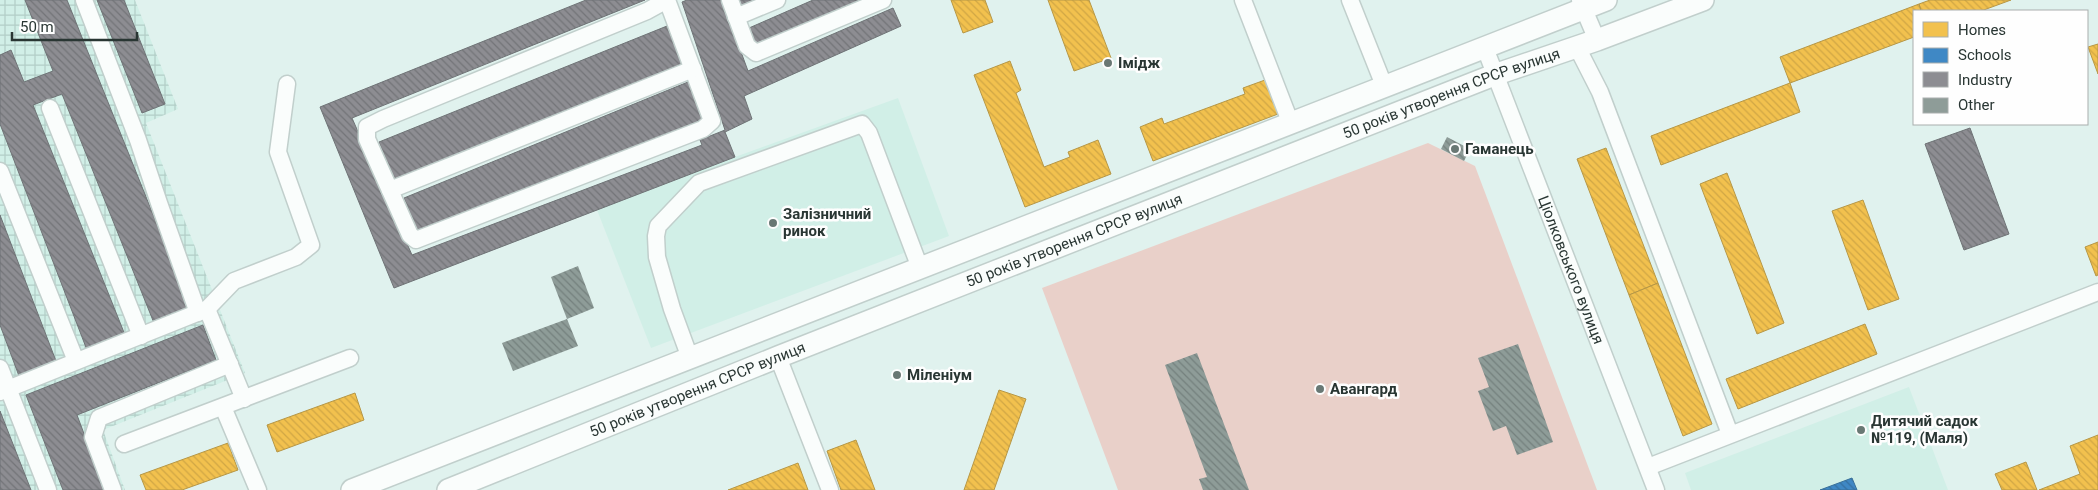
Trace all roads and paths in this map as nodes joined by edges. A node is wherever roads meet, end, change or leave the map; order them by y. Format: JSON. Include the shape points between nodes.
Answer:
{"nodes":[{"id":1,"x":84,"y":0,"type":"edge"},
{"id":2,"x":667,"y":0,"type":"edge"},
{"id":3,"x":730,"y":0,"type":"edge"},
{"id":4,"x":777,"y":0,"type":"edge"},
{"id":5,"x":883,"y":0,"type":"edge"},
{"id":6,"x":1243,"y":0,"type":"edge"},
{"id":7,"x":1350,"y":0,"type":"edge"},
{"id":8,"x":1606,"y":0,"type":"edge"},
{"id":9,"x":1703,"y":0,"type":"edge"},
{"id":10,"x":1582,"y":5,"type":"edge"},
{"id":11,"x":736,"y":17,"type":"junction"},
{"id":12,"x":1587,"y":44,"type":"junction"},
{"id":13,"x":1484,"y":48,"type":"junction"},
{"id":14,"x":693,"y":70,"type":"junction"},
{"id":15,"x":1494,"y":75,"type":"junction"},
{"id":16,"x":287,"y":84,"type":"dead end"},
{"id":17,"x":1385,"y":88,"type":"junction"},
{"id":18,"x":50,"y":108,"type":"dead end"},
{"id":19,"x":1291,"y":124,"type":"junction"},
{"id":20,"x":0,"y":171,"type":"edge"},
{"id":21,"x":390,"y":190,"type":"junction"},
{"id":22,"x":920,"y":268,"type":"junction"},
{"id":23,"x":2098,"y":292,"type":"edge"},
{"id":24,"x":203,"y":311,"type":"junction"},
{"id":25,"x":141,"y":336,"type":"junction"},
{"id":26,"x":778,"y":357,"type":"junction"},
{"id":27,"x":350,"y":358,"type":"dead end"},
{"id":28,"x":690,"y":358,"type":"junction"},
{"id":29,"x":76,"y":361,"type":"junction"},
{"id":30,"x":230,"y":364,"type":"junction"},
{"id":31,"x":0,"y":368,"type":"edge"},
{"id":32,"x":4,"y":390,"type":"edge"},
{"id":33,"x":244,"y":399,"type":"junction"},
{"id":34,"x":224,"y":407,"type":"junction"},
{"id":35,"x":1730,"y":434,"type":"junction"},
{"id":36,"x":124,"y":444,"type":"dead end"},
{"id":37,"x":1648,"y":467,"type":"junction"},
{"id":38,"x":48,"y":490,"type":"edge"},
{"id":39,"x":113,"y":490,"type":"edge"},
{"id":40,"x":258,"y":490,"type":"edge"},
{"id":41,"x":352,"y":490,"type":"edge"},
{"id":42,"x":448,"y":490,"type":"edge"},
{"id":43,"x":830,"y":490,"type":"edge"},
{"id":44,"x":1656,"y":490,"type":"edge"}],
"edges":[{"from":1,"to":24,"type":"street","via":[[138,140],[158,203]]},
{"from":2,"to":14,"type":"street"},
{"from":2,"to":21,"type":"street","via":[[367,127],[367,139]]},
{"from":3,"to":11,"type":"street"},
{"from":4,"to":11,"type":"street"},
{"from":5,"to":11,"type":"street","via":[[756,53],[747,46]]},
{"from":6,"to":19,"type":"street"},
{"from":7,"to":17,"type":"street"},
{"from":8,"to":10,"type":"main road","name":"50 років утворення СРСР вулиця"},
{"from":9,"to":12,"type":"main road","name":"50 років утворення СРСР вулиця"},
{"from":10,"to":12,"type":"street"},
{"from":10,"to":13,"type":"main road","name":"50 років утворення СРСР вулиця"},
{"from":12,"to":15,"type":"main road","name":"50 років утворення СРСР вулиця"},
{"from":12,"to":35,"type":"street","via":[[1600,92]]},
{"from":13,"to":15,"type":"street","name":"Ціолковського вулиця"},
{"from":13,"to":17,"type":"main road","name":"50 років утворення СРСР вулиця"},
{"from":14,"to":21,"type":"street"},
{"from":14,"to":21,"type":"street","via":[[712,121],[704,129],[416,240],[410,235]]},
{"from":15,"to":26,"type":"main road","name":"50 років утворення СРСР вулиця"},
{"from":15,"to":37,"type":"street","name":"Ціолковського вулиця"},
{"from":16,"to":24,"type":"street","via":[[278,152],[311,246],[296,258],[234,282]]},
{"from":17,"to":19,"type":"main road","name":"50 років утворення СРСР вулиця"},
{"from":18,"to":25,"type":"street"},
{"from":19,"to":22,"type":"main road","name":"50 років утворення СРСР вулиця"},
{"from":20,"to":29,"type":"street"},
{"from":22,"to":28,"type":"main road","name":"50 років утворення СРСР вулиця"},
{"from":22,"to":28,"type":"street","via":[[870,133],[862,124],[699,183],[658,226],[656,236],[657,257]]},
{"from":23,"to":35,"type":"street"},
{"from":24,"to":25,"type":"street"},
{"from":24,"to":30,"type":"street"},
{"from":25,"to":29,"type":"street"},
{"from":26,"to":42,"type":"main road","name":"50 років утворення СРСР вулиця"},
{"from":26,"to":43,"type":"street"},
{"from":27,"to":33,"type":"street"},
{"from":28,"to":41,"type":"main road","name":"50 років утворення СРСР вулиця"},
{"from":29,"to":32,"type":"street"},
{"from":30,"to":33,"type":"street"},
{"from":30,"to":39,"type":"street","via":[[99,418],[93,437]]},
{"from":31,"to":32,"type":"street"},
{"from":32,"to":38,"type":"street"},
{"from":33,"to":34,"type":"street"},
{"from":34,"to":36,"type":"street"},
{"from":34,"to":40,"type":"street"},
{"from":35,"to":37,"type":"street"},
{"from":37,"to":44,"type":"street","name":"Ціолковського вулиця"}]}
